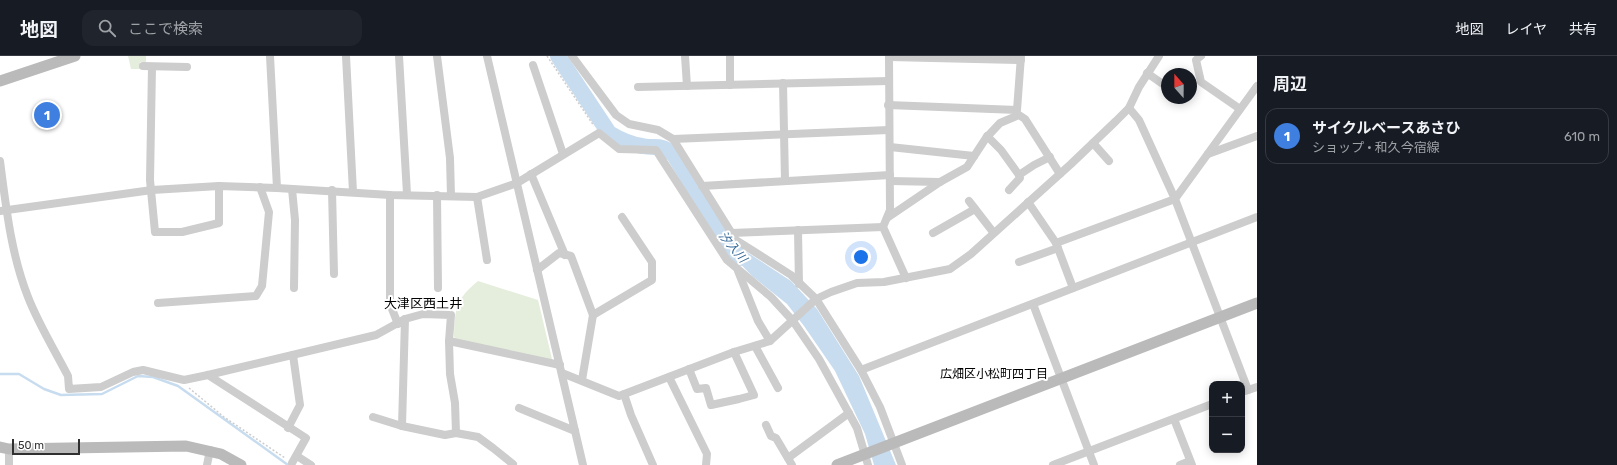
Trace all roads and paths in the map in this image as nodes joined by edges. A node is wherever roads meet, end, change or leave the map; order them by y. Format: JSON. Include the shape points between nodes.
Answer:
{"nodes":[{"id":1,"x":74,"y":56,"type":"edge"},
{"id":2,"x":270,"y":56,"type":"edge"},
{"id":3,"x":346,"y":56,"type":"edge"},
{"id":4,"x":399,"y":56,"type":"edge"},
{"id":5,"x":436,"y":56,"type":"edge"},
{"id":6,"x":487,"y":56,"type":"edge"},
{"id":7,"x":547,"y":56,"type":"edge"},
{"id":8,"x":572,"y":56,"type":"edge"},
{"id":9,"x":685,"y":56,"type":"edge"},
{"id":10,"x":730,"y":56,"type":"edge"},
{"id":11,"x":889,"y":56,"type":"edge"},
{"id":12,"x":1159,"y":56,"type":"edge"},
{"id":13,"x":1201,"y":56,"type":"edge"},
{"id":14,"x":1021,"y":58,"type":"edge"},
{"id":15,"x":533,"y":65,"type":"dead end"},
{"id":16,"x":143,"y":66,"type":"dead end"},
{"id":17,"x":152,"y":66,"type":"junction"},
{"id":18,"x":187,"y":67,"type":"dead end"},
{"id":19,"x":1147,"y":74,"type":"junction"},
{"id":20,"x":0,"y":81,"type":"edge"},
{"id":21,"x":889,"y":81,"type":"junction"},
{"id":22,"x":783,"y":83,"type":"junction"},
{"id":23,"x":1161,"y":83,"type":"edge"},
{"id":24,"x":730,"y":85,"type":"junction"},
{"id":25,"x":687,"y":86,"type":"junction"},
{"id":26,"x":1257,"y":86,"type":"edge"},
{"id":27,"x":638,"y":87,"type":"dead end"},
{"id":28,"x":888,"y":105,"type":"junction"},
{"id":29,"x":1129,"y":108,"type":"junction"},
{"id":30,"x":1240,"y":109,"type":"junction"},
{"id":31,"x":1018,"y":112,"type":"junction"},
{"id":32,"x":889,"y":130,"type":"junction"},
{"id":33,"x":599,"y":133,"type":"junction"},
{"id":34,"x":784,"y":134,"type":"junction"},
{"id":35,"x":987,"y":136,"type":"junction"},
{"id":36,"x":1257,"y":136,"type":"edge"},
{"id":37,"x":672,"y":139,"type":"junction"},
{"id":38,"x":1093,"y":143,"type":"junction"},
{"id":39,"x":890,"y":147,"type":"junction"},
{"id":40,"x":564,"y":154,"type":"junction"},
{"id":41,"x":1208,"y":154,"type":"junction"},
{"id":42,"x":974,"y":156,"type":"junction"},
{"id":43,"x":1050,"y":158,"type":"junction"},
{"id":44,"x":0,"y":161,"type":"edge"},
{"id":45,"x":1109,"y":161,"type":"dead end"},
{"id":46,"x":531,"y":174,"type":"junction"},
{"id":47,"x":1060,"y":174,"type":"junction"},
{"id":48,"x":1019,"y":175,"type":"junction"},
{"id":49,"x":890,"y":178,"type":"junction"},
{"id":50,"x":785,"y":181,"type":"junction"},
{"id":51,"x":940,"y":182,"type":"junction"},
{"id":52,"x":517,"y":183,"type":"junction"},
{"id":53,"x":219,"y":186,"type":"junction"},
{"id":54,"x":702,"y":186,"type":"junction"},
{"id":55,"x":260,"y":187,"type":"junction"},
{"id":56,"x":277,"y":188,"type":"junction"},
{"id":57,"x":292,"y":189,"type":"junction"},
{"id":58,"x":152,"y":190,"type":"junction"},
{"id":59,"x":332,"y":190,"type":"junction"},
{"id":60,"x":1008,"y":190,"type":"dead end"},
{"id":61,"x":353,"y":192,"type":"junction"},
{"id":62,"x":390,"y":194,"type":"junction"},
{"id":63,"x":407,"y":194,"type":"junction"},
{"id":64,"x":437,"y":195,"type":"junction"},
{"id":65,"x":451,"y":196,"type":"junction"},
{"id":66,"x":477,"y":197,"type":"junction"},
{"id":67,"x":1175,"y":199,"type":"junction"},
{"id":68,"x":969,"y":201,"type":"dead end"},
{"id":69,"x":1028,"y":202,"type":"junction"},
{"id":70,"x":975,"y":209,"type":"junction"},
{"id":71,"x":3,"y":210,"type":"edge"},
{"id":72,"x":622,"y":217,"type":"dead end"},
{"id":73,"x":1257,"y":217,"type":"edge"},
{"id":74,"x":887,"y":218,"type":"junction"},
{"id":75,"x":883,"y":227,"type":"junction"},
{"id":76,"x":798,"y":230,"type":"junction"},
{"id":77,"x":993,"y":232,"type":"junction"},
{"id":78,"x":731,"y":233,"type":"junction"},
{"id":79,"x":933,"y":233,"type":"dead end"},
{"id":80,"x":1192,"y":242,"type":"junction"},
{"id":81,"x":1057,"y":245,"type":"junction"},
{"id":82,"x":565,"y":255,"type":"junction"},
{"id":83,"x":487,"y":260,"type":"dead end"},
{"id":84,"x":1019,"y":262,"type":"dead end"},
{"id":85,"x":537,"y":270,"type":"junction"},
{"id":86,"x":738,"y":270,"type":"junction"},
{"id":87,"x":334,"y":274,"type":"dead end"},
{"id":88,"x":906,"y":278,"type":"junction"},
{"id":89,"x":799,"y":284,"type":"junction"},
{"id":90,"x":294,"y":288,"type":"dead end"},
{"id":91,"x":438,"y":288,"type":"dead end"},
{"id":92,"x":1073,"y":288,"type":"junction"},
{"id":93,"x":816,"y":299,"type":"junction"},
{"id":94,"x":158,"y":303,"type":"dead end"},
{"id":95,"x":1033,"y":304,"type":"junction"},
{"id":96,"x":1257,"y":304,"type":"edge"},
{"id":97,"x":593,"y":315,"type":"junction"},
{"id":98,"x":1221,"y":317,"type":"junction"},
{"id":99,"x":405,"y":319,"type":"junction"},
{"id":100,"x":793,"y":321,"type":"junction"},
{"id":101,"x":398,"y":324,"type":"junction"},
{"id":102,"x":449,"y":341,"type":"junction"},
{"id":103,"x":770,"y":341,"type":"junction"},
{"id":104,"x":755,"y":346,"type":"junction"},
{"id":105,"x":734,"y":352,"type":"junction"},
{"id":106,"x":293,"y":355,"type":"junction"},
{"id":107,"x":561,"y":369,"type":"junction"},
{"id":108,"x":689,"y":369,"type":"junction"},
{"id":109,"x":862,"y":370,"type":"junction"},
{"id":110,"x":208,"y":375,"type":"junction"},
{"id":111,"x":668,"y":376,"type":"junction"},
{"id":112,"x":177,"y":378,"type":"junction"},
{"id":113,"x":1061,"y":379,"type":"junction"},
{"id":114,"x":582,"y":380,"type":"junction"},
{"id":115,"x":1242,"y":381,"type":"edge"},
{"id":116,"x":1257,"y":386,"type":"edge"},
{"id":117,"x":778,"y":388,"type":"dead end"},
{"id":118,"x":1245,"y":391,"type":"edge"},
{"id":119,"x":624,"y":394,"type":"junction"},
{"id":120,"x":1209,"y":405,"type":"edge"},
{"id":121,"x":519,"y":408,"type":"dead end"},
{"id":122,"x":849,"y":413,"type":"junction"},
{"id":123,"x":373,"y":416,"type":"dead end"},
{"id":124,"x":1174,"y":419,"type":"junction"},
{"id":125,"x":766,"y":425,"type":"dead end"},
{"id":126,"x":402,"y":426,"type":"junction"},
{"id":127,"x":288,"y":428,"type":"junction"},
{"id":128,"x":575,"y":431,"type":"junction"},
{"id":129,"x":456,"y":433,"type":"junction"},
{"id":130,"x":893,"y":443,"type":"junction"},
{"id":131,"x":5,"y":448,"type":"edge"},
{"id":132,"x":210,"y":450,"type":"junction"},
{"id":133,"x":1089,"y":451,"type":"junction"},
{"id":134,"x":864,"y":454,"type":"junction"},
{"id":135,"x":294,"y":459,"type":"junction"},
{"id":136,"x":790,"y":462,"type":"edge"},
{"id":137,"x":1191,"y":463,"type":"edge"},
{"id":138,"x":513,"y":464,"type":"dead end"},
{"id":139,"x":9,"y":465,"type":"edge"},
{"id":140,"x":207,"y":465,"type":"edge"},
{"id":141,"x":241,"y":465,"type":"edge"},
{"id":142,"x":311,"y":465,"type":"edge"},
{"id":143,"x":583,"y":465,"type":"edge"},
{"id":144,"x":653,"y":465,"type":"edge"},
{"id":145,"x":706,"y":465,"type":"edge"},
{"id":146,"x":837,"y":465,"type":"edge"},
{"id":147,"x":868,"y":465,"type":"edge"},
{"id":148,"x":902,"y":465,"type":"edge"},
{"id":149,"x":1053,"y":465,"type":"edge"},
{"id":150,"x":1094,"y":465,"type":"edge"},
{"id":151,"x":1180,"y":465,"type":"edge"}],
"edges":[{"from":1,"to":20,"type":"street"},
{"from":2,"to":56,"type":"street"},
{"from":3,"to":61,"type":"street"},
{"from":4,"to":63,"type":"street"},
{"from":5,"to":65,"type":"street","via":[[450,158]]},
{"from":6,"to":52,"type":"street"},
{"from":7,"to":33,"type":"path"},
{"from":8,"to":37,"type":"street","via":[[616,115],[629,124],[658,130]]},
{"from":9,"to":25,"type":"street"},
{"from":10,"to":24,"type":"street"},
{"from":11,"to":14,"type":"street"},
{"from":11,"to":21,"type":"street"},
{"from":12,"to":19,"type":"street"},
{"from":13,"to":30,"type":"street","via":[[1196,60],[1201,82]]},
{"from":14,"to":31,"type":"street"},
{"from":15,"to":40,"type":"street"},
{"from":16,"to":17,"type":"street"},
{"from":17,"to":18,"type":"street"},
{"from":17,"to":58,"type":"street"},
{"from":19,"to":23,"type":"street"},
{"from":19,"to":29,"type":"street"},
{"from":21,"to":22,"type":"street"},
{"from":21,"to":28,"type":"street"},
{"from":22,"to":24,"type":"street"},
{"from":22,"to":34,"type":"street"},
{"from":24,"to":25,"type":"street"},
{"from":25,"to":27,"type":"street"},
{"from":26,"to":30,"type":"street"},
{"from":28,"to":31,"type":"street"},
{"from":28,"to":32,"type":"street"},
{"from":29,"to":38,"type":"street"},
{"from":29,"to":67,"type":"street","via":[[1139,120]]},
{"from":30,"to":41,"type":"street"},
{"from":31,"to":35,"type":"street","via":[[1000,123]]},
{"from":31,"to":43,"type":"street"},
{"from":32,"to":34,"type":"street"},
{"from":32,"to":39,"type":"street"},
{"from":33,"to":40,"type":"street"},
{"from":33,"to":86,"type":"street","via":[[619,149],[656,150],[727,260]]},
{"from":34,"to":37,"type":"street"},
{"from":34,"to":50,"type":"street"},
{"from":35,"to":42,"type":"street"},
{"from":35,"to":48,"type":"street"},
{"from":36,"to":41,"type":"street"},
{"from":37,"to":54,"type":"street"},
{"from":38,"to":45,"type":"street"},
{"from":38,"to":47,"type":"street"},
{"from":39,"to":42,"type":"street"},
{"from":39,"to":49,"type":"street"},
{"from":40,"to":46,"type":"street"},
{"from":41,"to":67,"type":"street"},
{"from":42,"to":51,"type":"street","via":[[967,167]]},
{"from":43,"to":47,"type":"street"},
{"from":43,"to":48,"type":"street"},
{"from":44,"to":71,"type":"street"},
{"from":46,"to":52,"type":"street"},
{"from":46,"to":82,"type":"street"},
{"from":47,"to":69,"type":"street"},
{"from":48,"to":60,"type":"street","via":[[1020,178]]},
{"from":49,"to":50,"type":"street"},
{"from":49,"to":51,"type":"street"},
{"from":49,"to":74,"type":"street","via":[[890,210]]},
{"from":50,"to":54,"type":"street"},
{"from":51,"to":74,"type":"street"},
{"from":52,"to":66,"type":"street"},
{"from":52,"to":85,"type":"street"},
{"from":53,"to":55,"type":"street"},
{"from":53,"to":58,"type":"street"},
{"from":53,"to":58,"type":"street","via":[[219,223],[182,232],[155,232]]},
{"from":54,"to":78,"type":"street"},
{"from":55,"to":56,"type":"street"},
{"from":55,"to":94,"type":"street","via":[[269,212],[262,286],[256,296]]},
{"from":56,"to":57,"type":"street"},
{"from":57,"to":59,"type":"street"},
{"from":57,"to":90,"type":"street"},
{"from":58,"to":71,"type":"street"},
{"from":59,"to":61,"type":"street"},
{"from":59,"to":87,"type":"street"},
{"from":61,"to":62,"type":"street"},
{"from":62,"to":63,"type":"street"},
{"from":62,"to":101,"type":"street","via":[[390,304]]},
{"from":63,"to":64,"type":"street"},
{"from":64,"to":65,"type":"street"},
{"from":64,"to":91,"type":"street"},
{"from":65,"to":66,"type":"street"},
{"from":66,"to":83,"type":"street"},
{"from":67,"to":80,"type":"street"},
{"from":67,"to":81,"type":"street"},
{"from":68,"to":70,"type":"street"},
{"from":69,"to":77,"type":"street"},
{"from":69,"to":81,"type":"street"},
{"from":70,"to":77,"type":"street"},
{"from":70,"to":79,"type":"street"},
{"from":71,"to":112,"type":"street","via":[[29,298],[68,376],[69,389],[101,387],[143,370]]},
{"from":72,"to":97,"type":"street","via":[[652,262],[652,280]]},
{"from":73,"to":80,"type":"street"},
{"from":74,"to":75,"type":"street"},
{"from":75,"to":76,"type":"street"},
{"from":75,"to":88,"type":"street"},
{"from":76,"to":78,"type":"street"},
{"from":76,"to":89,"type":"street"},
{"from":77,"to":88,"type":"street","via":[[971,254],[950,269]]},
{"from":78,"to":89,"type":"street","via":[[736,240],[791,275]]},
{"from":80,"to":92,"type":"street"},
{"from":80,"to":98,"type":"street"},
{"from":81,"to":84,"type":"street"},
{"from":81,"to":92,"type":"street"},
{"from":82,"to":85,"type":"street","via":[[560,253]]},
{"from":82,"to":97,"type":"street","via":[[571,256]]},
{"from":85,"to":107,"type":"street"},
{"from":86,"to":100,"type":"street","via":[[771,297]]},
{"from":86,"to":103,"type":"street","via":[[758,321]]},
{"from":88,"to":93,"type":"street","via":[[857,283]]},
{"from":89,"to":93,"type":"street"},
{"from":92,"to":95,"type":"street"},
{"from":93,"to":100,"type":"street"},
{"from":93,"to":109,"type":"street"},
{"from":95,"to":109,"type":"street"},
{"from":95,"to":113,"type":"street"},
{"from":96,"to":98,"type":"street"},
{"from":97,"to":114,"type":"street"},
{"from":98,"to":113,"type":"street"},
{"from":98,"to":115,"type":"street"},
{"from":99,"to":101,"type":"street"},
{"from":99,"to":102,"type":"street","via":[[423,314],[451,315]]},
{"from":99,"to":126,"type":"street"},
{"from":100,"to":103,"type":"street"},
{"from":100,"to":122,"type":"street","via":[[820,359]]},
{"from":101,"to":106,"type":"street","via":[[376,335]]},
{"from":102,"to":107,"type":"street"},
{"from":102,"to":129,"type":"street"},
{"from":103,"to":104,"type":"street"},
{"from":104,"to":105,"type":"street"},
{"from":104,"to":117,"type":"street"},
{"from":105,"to":108,"type":"street"},
{"from":105,"to":108,"type":"street","via":[[754,395],[711,405],[706,388],[697,389]]},
{"from":106,"to":110,"type":"street"},
{"from":106,"to":127,"type":"street","via":[[300,405]]},
{"from":107,"to":114,"type":"street"},
{"from":107,"to":128,"type":"street"},
{"from":108,"to":111,"type":"street"},
{"from":109,"to":130,"type":"street","via":[[880,407]]},
{"from":110,"to":112,"type":"street","via":[[184,380]]},
{"from":110,"to":127,"type":"street"},
{"from":111,"to":119,"type":"street"},
{"from":111,"to":145,"type":"street","via":[[707,454]]},
{"from":112,"to":135,"type":"path","via":[[224,417]]},
{"from":113,"to":130,"type":"street"},
{"from":113,"to":133,"type":"street"},
{"from":114,"to":119,"type":"street","via":[[620,396]]},
{"from":116,"to":118,"type":"street"},
{"from":119,"to":144,"type":"street"},
{"from":120,"to":124,"type":"street"},
{"from":121,"to":128,"type":"street"},
{"from":122,"to":134,"type":"street"},
{"from":122,"to":136,"type":"street"},
{"from":123,"to":126,"type":"street"},
{"from":124,"to":133,"type":"street"},
{"from":124,"to":137,"type":"street"},
{"from":125,"to":136,"type":"street"},
{"from":126,"to":129,"type":"street","via":[[445,435]]},
{"from":127,"to":135,"type":"street","via":[[306,438]]},
{"from":128,"to":143,"type":"street"},
{"from":129,"to":138,"type":"street","via":[[478,438]]},
{"from":130,"to":134,"type":"street"},
{"from":130,"to":148,"type":"street"},
{"from":131,"to":132,"type":"street","via":[[186,446]]},
{"from":131,"to":139,"type":"street"},
{"from":132,"to":140,"type":"street"},
{"from":132,"to":141,"type":"street"},
{"from":133,"to":149,"type":"street"},
{"from":133,"to":150,"type":"street"},
{"from":134,"to":146,"type":"street"},
{"from":134,"to":147,"type":"street"},
{"from":135,"to":142,"type":"street"},
{"from":137,"to":151,"type":"street"}]}
